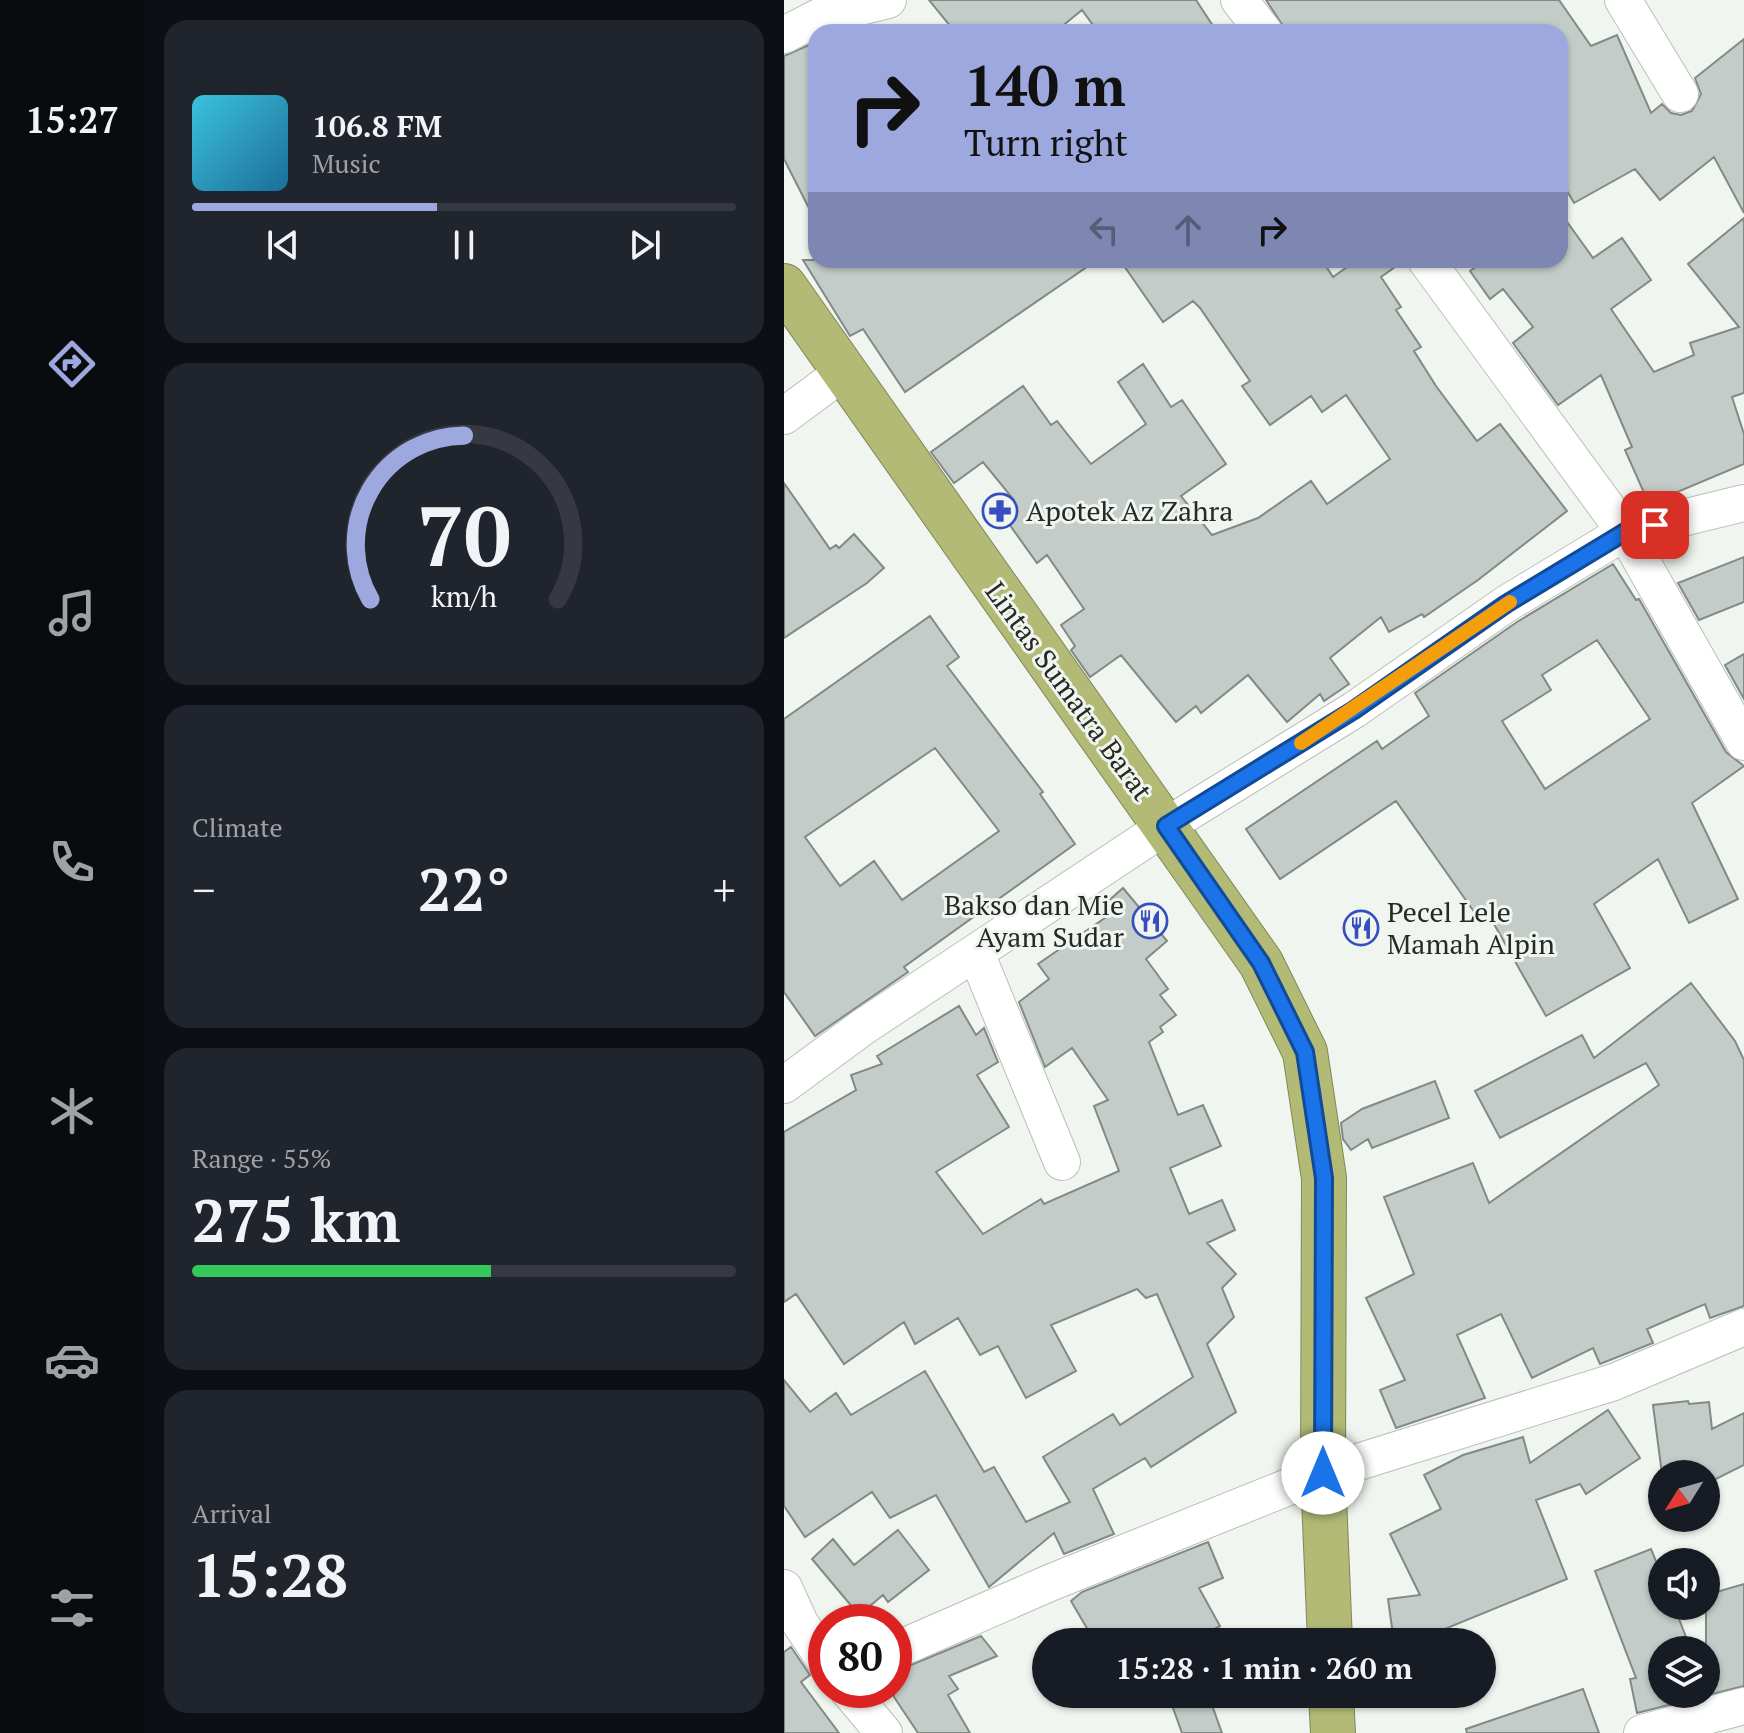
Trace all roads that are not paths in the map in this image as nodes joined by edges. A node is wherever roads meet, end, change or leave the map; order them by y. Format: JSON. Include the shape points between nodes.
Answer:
{"nodes":[{"id":1,"x":888,"y":0,"type":"edge"},
{"id":2,"x":1239,"y":0,"type":"edge"},
{"id":3,"x":1623,"y":0,"type":"edge"},
{"id":4,"x":1258,"y":24,"type":"edge"},
{"id":5,"x":784,"y":35,"type":"edge"},
{"id":6,"x":1680,"y":94,"type":"dead end"},
{"id":7,"x":1432,"y":268,"type":"edge"},
{"id":8,"x":784,"y":286,"type":"edge"},
{"id":9,"x":842,"y":373,"type":"junction"},
{"id":10,"x":784,"y":416,"type":"edge"},
{"id":11,"x":1744,"y":503,"type":"edge"},
{"id":12,"x":1625,"y":532,"type":"junction"},
{"id":13,"x":1744,"y":742,"type":"edge"},
{"id":14,"x":1166,"y":826,"type":"junction"},
{"id":15,"x":976,"y":953,"type":"junction"},
{"id":16,"x":784,"y":1085,"type":"edge"},
{"id":17,"x":1062,"y":1162,"type":"dead end"},
{"id":18,"x":1744,"y":1327,"type":"edge"},
{"id":19,"x":1323,"y":1473,"type":"junction"},
{"id":20,"x":784,"y":1588,"type":"edge"},
{"id":21,"x":1329,"y":1628,"type":"edge"},
{"id":22,"x":808,"y":1635,"type":"edge"},
{"id":23,"x":912,"y":1643,"type":"edge"},
{"id":24,"x":1744,"y":1706,"type":"edge"},
{"id":25,"x":863,"y":1708,"type":"edge"},
{"id":26,"x":1332,"y":1708,"type":"edge"},
{"id":27,"x":884,"y":1733,"type":"edge"},
{"id":28,"x":1333,"y":1733,"type":"edge"},
{"id":29,"x":1642,"y":1733,"type":"edge"}],
"edges":[{"from":1,"to":5,"type":"street","via":[[819,17]]},
{"from":2,"to":4,"type":"street"},
{"from":3,"to":6,"type":"street"},
{"from":7,"to":12,"type":"street"},
{"from":8,"to":9,"type":"highway","name":"Lintas Sumatra Barat"},
{"from":9,"to":10,"type":"street"},
{"from":9,"to":14,"type":"highway","name":"Lintas Sumatra Barat"},
{"from":11,"to":12,"type":"street"},
{"from":12,"to":13,"type":"street"},
{"from":12,"to":14,"type":"street"},
{"from":14,"to":15,"type":"street"},
{"from":14,"to":19,"type":"highway","name":"Lintas Sumatra Barat","via":[[1261,963],[1305,1052],[1324,1178]]},
{"from":15,"to":16,"type":"street"},
{"from":15,"to":17,"type":"street"},
{"from":18,"to":19,"type":"street","via":[[1614,1382]]},
{"from":19,"to":21,"type":"highway","name":"Lintas Sumatra Barat"},
{"from":19,"to":23,"type":"street"},
{"from":20,"to":22,"type":"street"},
{"from":24,"to":29,"type":"street"},
{"from":25,"to":27,"type":"street"},
{"from":26,"to":28,"type":"highway"}]}
